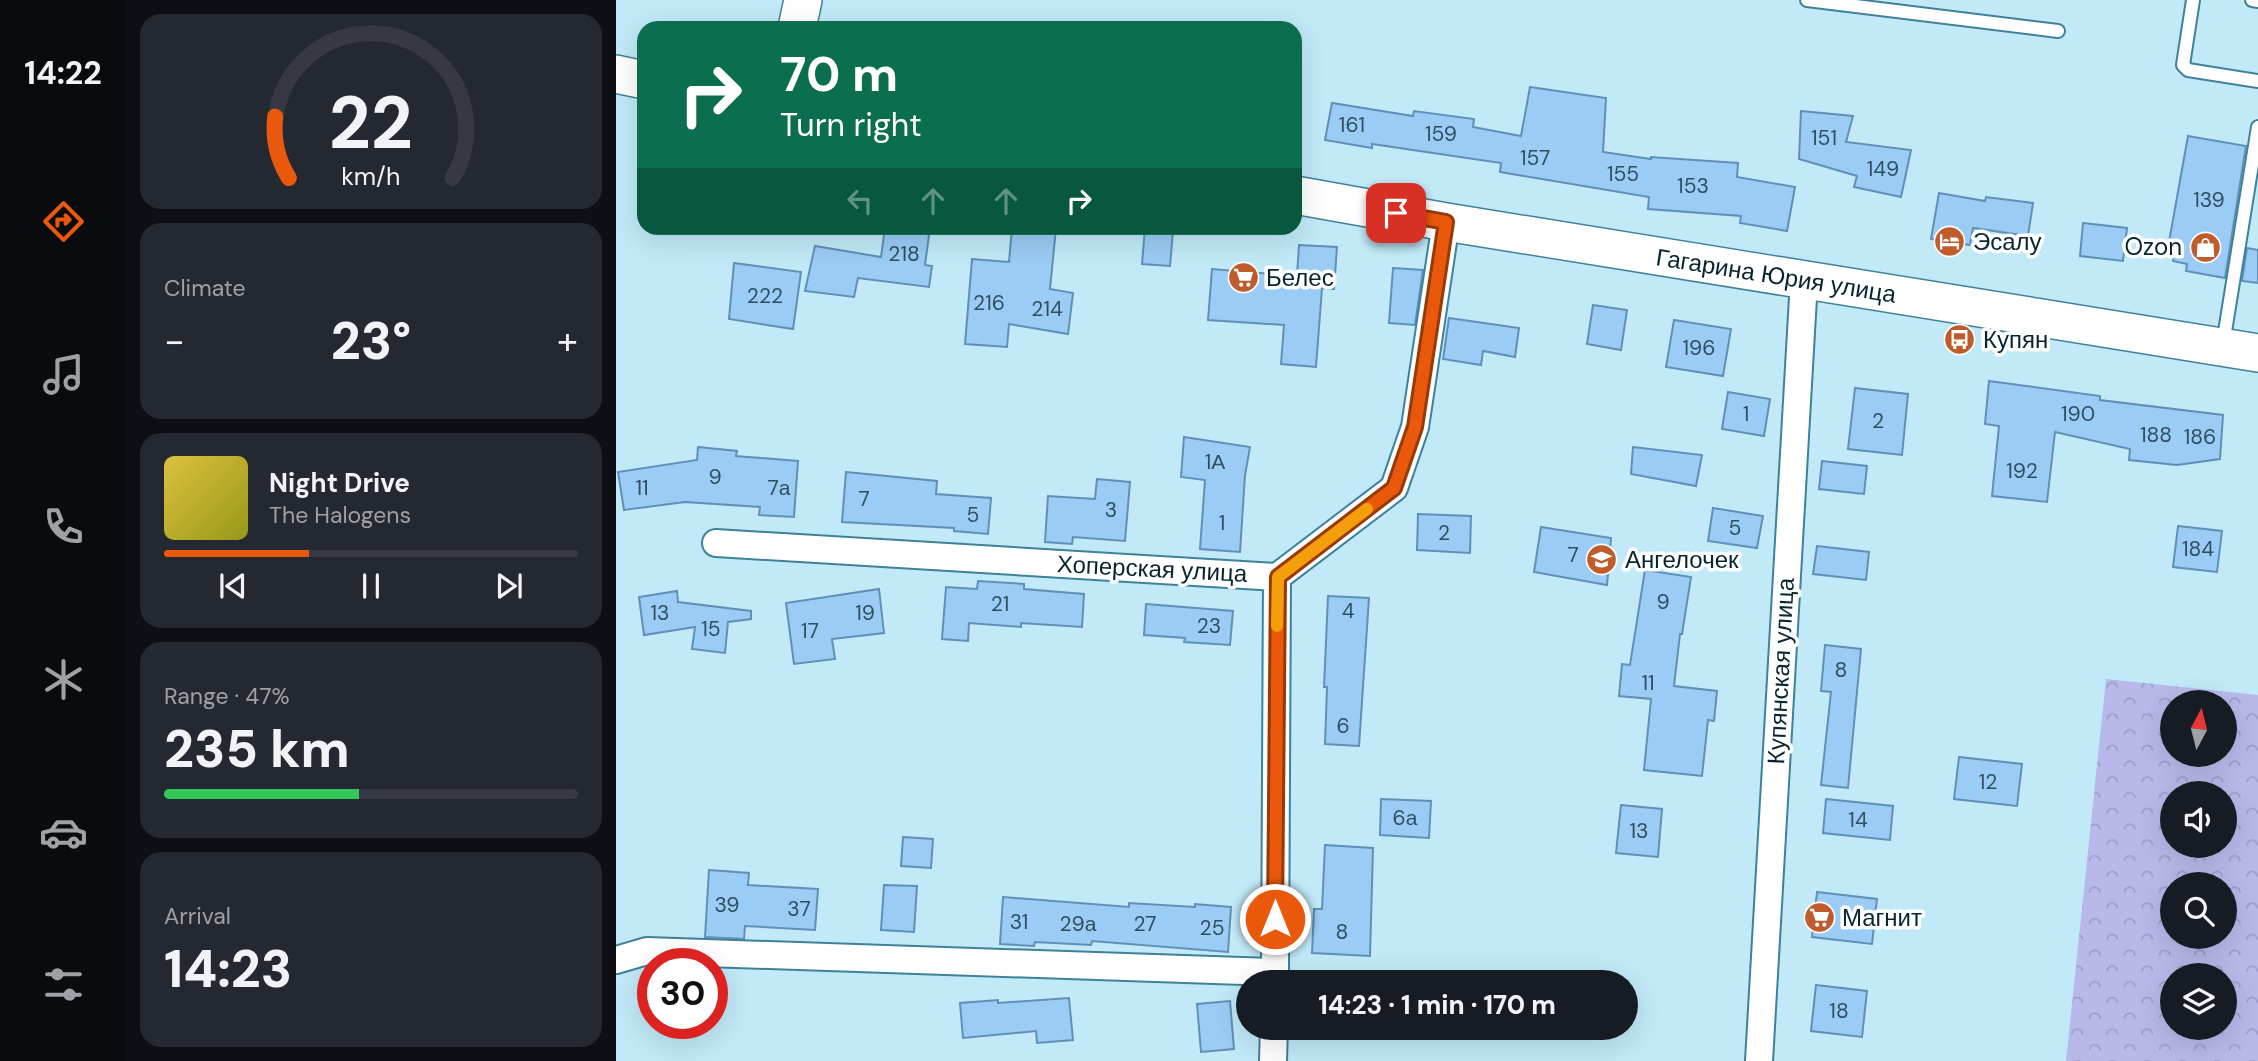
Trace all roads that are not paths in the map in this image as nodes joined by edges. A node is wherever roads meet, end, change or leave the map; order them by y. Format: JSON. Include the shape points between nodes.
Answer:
{"nodes":[{"id":1,"x":803,"y":0,"type":"edge"},
{"id":2,"x":1807,"y":0,"type":"edge"},
{"id":3,"x":2193,"y":0,"type":"edge"},
{"id":4,"x":2252,"y":0,"type":"edge"},
{"id":5,"x":2258,"y":1,"type":"edge"},
{"id":6,"x":798,"y":21,"type":"edge"},
{"id":7,"x":2058,"y":31,"type":"dead end"},
{"id":8,"x":616,"y":74,"type":"edge"},
{"id":9,"x":637,"y":78,"type":"edge"},
{"id":10,"x":2258,"y":80,"type":"edge"},
{"id":11,"x":2258,"y":127,"type":"edge"},
{"id":12,"x":1302,"y":196,"type":"edge"},
{"id":13,"x":1446,"y":222,"type":"junction"},
{"id":14,"x":1804,"y":280,"type":"junction"},
{"id":15,"x":2222,"y":348,"type":"junction"},
{"id":16,"x":2258,"y":353,"type":"edge"},
{"id":17,"x":716,"y":543,"type":"dead end"},
{"id":18,"x":1278,"y":577,"type":"junction"},
{"id":19,"x":616,"y":960,"type":"edge"},
{"id":20,"x":1275,"y":970,"type":"edge"},
{"id":21,"x":1236,"y":975,"type":"edge"},
{"id":22,"x":1274,"y":1040,"type":"edge"},
{"id":23,"x":1273,"y":1061,"type":"edge"},
{"id":24,"x":1759,"y":1061,"type":"edge"}],
"edges":[{"from":1,"to":6,"type":"main road"},
{"from":2,"to":7,"type":"lane"},
{"from":3,"to":10,"type":"lane","via":[[2183,65],[2188,70]]},
{"from":4,"to":5,"type":"lane"},
{"from":8,"to":9,"type":"main road"},
{"from":11,"to":15,"type":"lane"},
{"from":12,"to":13,"type":"main road","name":"Гагарина Юрия улица"},
{"from":13,"to":14,"type":"main road","name":"Гагарина Юрия улица"},
{"from":13,"to":18,"type":"street","via":[[1415,427],[1394,488]]},
{"from":14,"to":15,"type":"main road","name":"Гагарина Юрия улица"},
{"from":14,"to":24,"type":"street","name":"Купянская улица"},
{"from":15,"to":16,"type":"main road","name":"Гагарина Юрия улица"},
{"from":17,"to":18,"type":"street","name":"Хоперская улица"},
{"from":18,"to":20,"type":"street","name":"Хоперская улица"},
{"from":19,"to":21,"type":"street","name":"Хоперская улица","via":[[647,951]]},
{"from":22,"to":23,"type":"street"}]}
